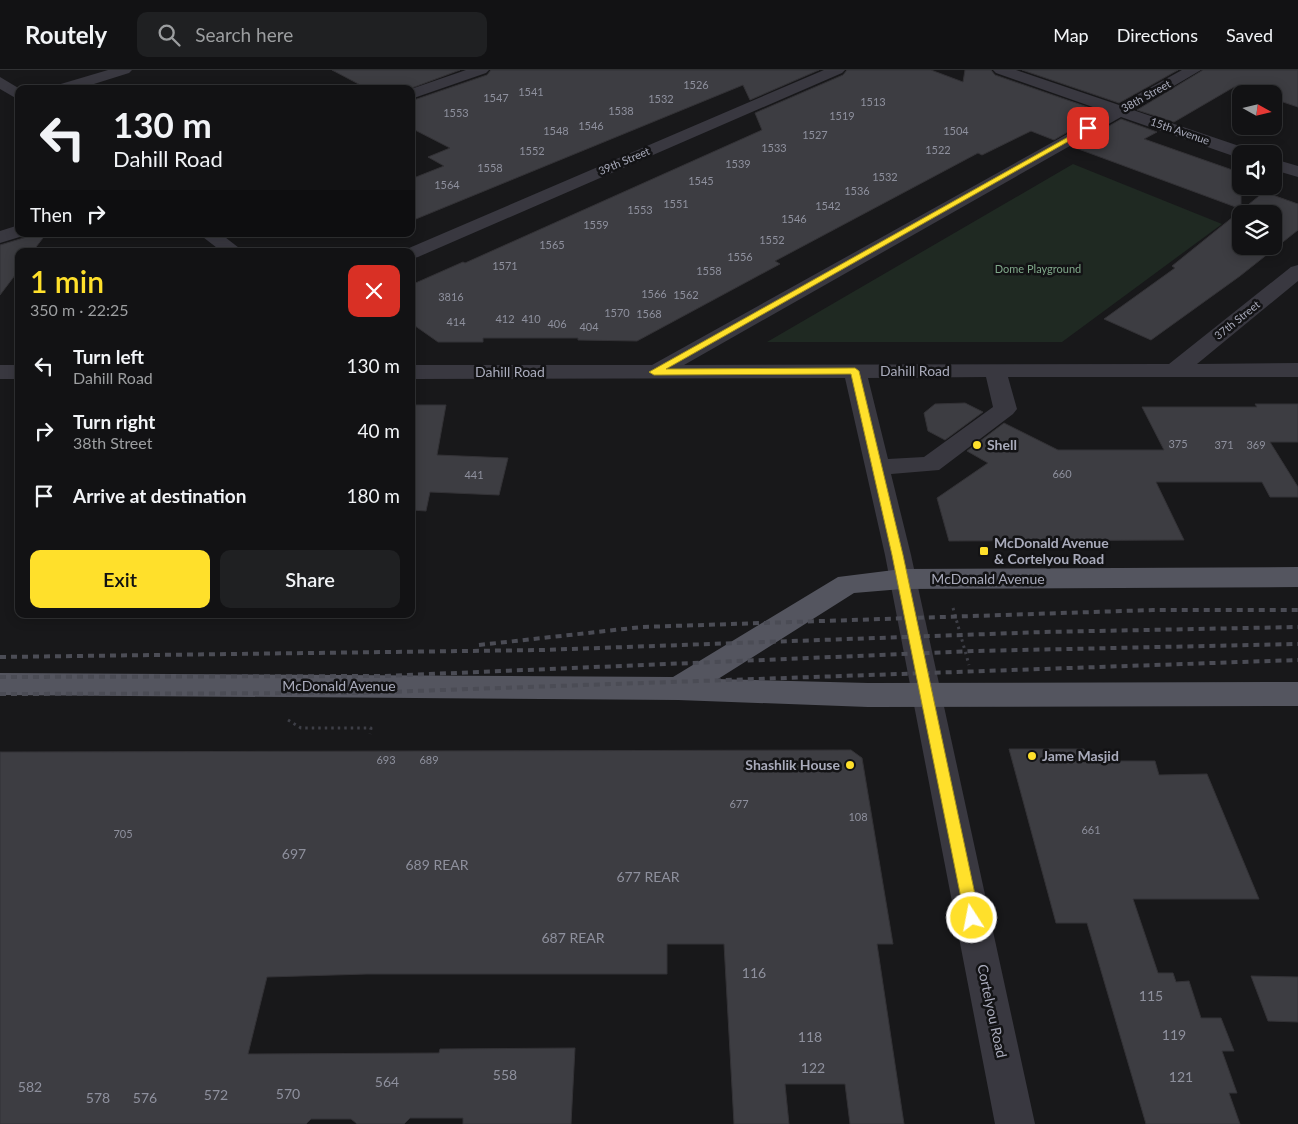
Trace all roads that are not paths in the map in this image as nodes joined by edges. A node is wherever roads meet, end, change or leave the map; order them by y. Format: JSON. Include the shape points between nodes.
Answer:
{"nodes":[{"id":1,"x":124,"y":70,"type":"edge"},
{"id":2,"x":481,"y":70,"type":"edge"},
{"id":3,"x":837,"y":70,"type":"edge"},
{"id":4,"x":1001,"y":70,"type":"edge"},
{"id":5,"x":1193,"y":70,"type":"edge"},
{"id":6,"x":0,"y":82,"type":"edge"},
{"id":7,"x":73,"y":85,"type":"edge"},
{"id":8,"x":415,"y":93,"type":"edge"},
{"id":9,"x":15,"y":99,"type":"edge"},
{"id":10,"x":1120,"y":110,"type":"junction"},
{"id":11,"x":1232,"y":149,"type":"edge"},
{"id":12,"x":1282,"y":167,"type":"edge"},
{"id":13,"x":1298,"y":172,"type":"edge"},
{"id":14,"x":15,"y":232,"type":"edge"},
{"id":15,"x":213,"y":237,"type":"edge"},
{"id":16,"x":0,"y":238,"type":"edge"},
{"id":17,"x":229,"y":248,"type":"edge"},
{"id":18,"x":415,"y":251,"type":"edge"},
{"id":19,"x":1298,"y":271,"type":"edge"},
{"id":20,"x":995,"y":370,"type":"junction"},
{"id":21,"x":1175,"y":370,"type":"junction"},
{"id":22,"x":1298,"y":370,"type":"edge"},
{"id":23,"x":855,"y":371,"type":"junction"},
{"id":24,"x":0,"y":372,"type":"edge"},
{"id":25,"x":15,"y":372,"type":"edge"},
{"id":26,"x":415,"y":372,"type":"edge"},
{"id":27,"x":654,"y":372,"type":"junction"},
{"id":28,"x":876,"y":467,"type":"junction"},
{"id":29,"x":1298,"y":577,"type":"edge"},
{"id":30,"x":902,"y":579,"type":"junction"},
{"id":31,"x":0,"y":684,"type":"edge"},
{"id":32,"x":678,"y":689,"type":"junction"},
{"id":33,"x":1298,"y":694,"type":"edge"},
{"id":34,"x":926,"y":695,"type":"junction"},
{"id":35,"x":1015,"y":1124,"type":"edge"}],
"edges":[{"from":1,"to":7,"type":"street"},
{"from":2,"to":8,"type":"street"},
{"from":3,"to":18,"type":"street","name":"39th Street"},
{"from":4,"to":10,"type":"street","name":"15th Avenue"},
{"from":5,"to":10,"type":"street","name":"38th Street"},
{"from":6,"to":9,"type":"street"},
{"from":10,"to":11,"type":"street","name":"15th Avenue"},
{"from":10,"to":27,"type":"street","name":"38th Street"},
{"from":12,"to":13,"type":"street"},
{"from":14,"to":16,"type":"street"},
{"from":15,"to":17,"type":"street"},
{"from":19,"to":21,"type":"street","name":"37th Street"},
{"from":20,"to":21,"type":"street","name":"Dahill Road"},
{"from":20,"to":23,"type":"street","name":"Dahill Road"},
{"from":20,"to":28,"type":"street","via":[[1005,409],[930,464]]},
{"from":21,"to":22,"type":"street","name":"Dahill Road"},
{"from":23,"to":27,"type":"street","name":"Dahill Road"},
{"from":23,"to":28,"type":"street","name":"Cortelyou Road"},
{"from":24,"to":25,"type":"street"},
{"from":26,"to":27,"type":"street","name":"Dahill Road"},
{"from":28,"to":30,"type":"street","name":"Cortelyou Road"},
{"from":29,"to":30,"type":"main road","name":"McDonald Avenue"},
{"from":30,"to":32,"type":"main road","name":"McDonald Avenue","via":[[848,584]]},
{"from":30,"to":34,"type":"street","name":"Cortelyou Road"},
{"from":31,"to":32,"type":"main road","name":"McDonald Avenue"},
{"from":32,"to":34,"type":"main road","name":"McDonald Avenue"},
{"from":33,"to":34,"type":"main road","name":"McDonald Avenue"},
{"from":34,"to":35,"type":"street","name":"Cortelyou Road"}]}
